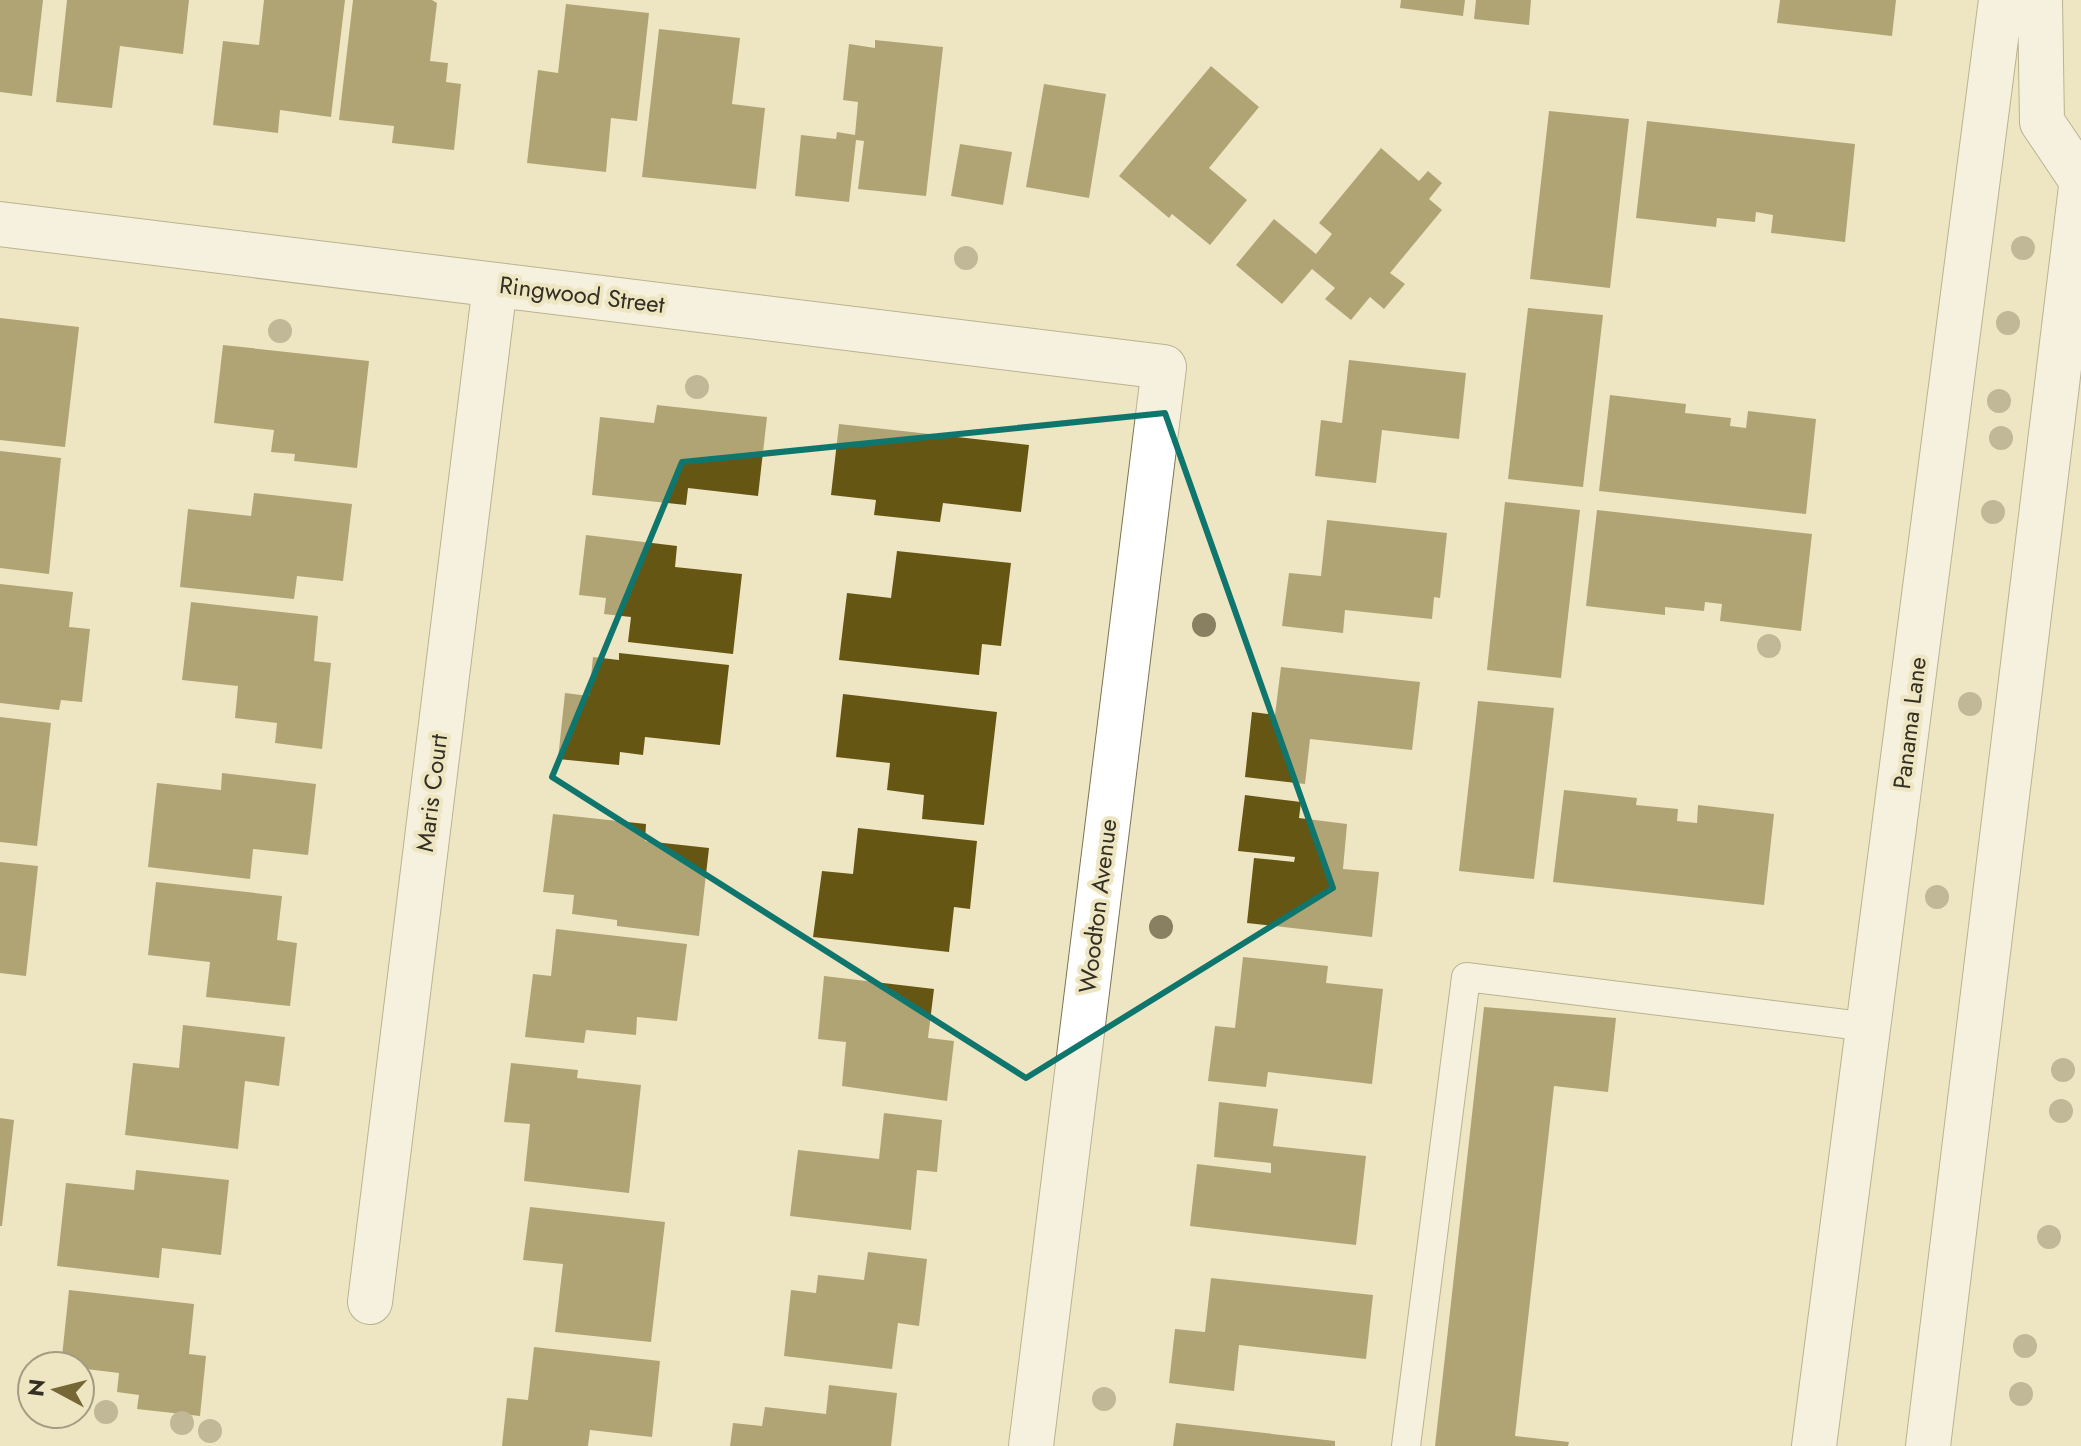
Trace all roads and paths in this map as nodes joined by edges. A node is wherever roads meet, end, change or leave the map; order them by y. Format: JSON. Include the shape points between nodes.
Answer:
{"nodes":[{"id":1,"x":2001,"y":0,"type":"edge"},
{"id":2,"x":2040,"y":0,"type":"edge"},
{"id":3,"x":2081,"y":180,"type":"edge"},
{"id":4,"x":2081,"y":187,"type":"edge"},
{"id":5,"x":0,"y":224,"type":"edge"},
{"id":6,"x":495,"y":285,"type":"junction"},
{"id":7,"x":1164,"y":367,"type":"joint"},
{"id":8,"x":1869,"y":1027,"type":"junction"},
{"id":9,"x":370,"y":1302,"type":"dead end"},
{"id":10,"x":1031,"y":1446,"type":"edge"},
{"id":11,"x":1406,"y":1446,"type":"edge"},
{"id":12,"x":1814,"y":1446,"type":"edge"},
{"id":13,"x":1928,"y":1446,"type":"edge"}],
"edges":[{"from":1,"to":8,"type":"street","name":"Panama Lane"},
{"from":2,"to":3,"type":"street","via":[[2042,122]]},
{"from":4,"to":13,"type":"street"},
{"from":5,"to":6,"type":"street","name":"Ringwood Street"},
{"from":6,"to":7,"type":"street","name":"Ringwood Street"},
{"from":6,"to":9,"type":"street","name":"Maris Court"},
{"from":7,"to":10,"type":"street","name":"Woodton Avenue"},
{"from":8,"to":11,"type":"lane","via":[[1466,977]]},
{"from":8,"to":12,"type":"street","name":"Panama Lane"}]}
